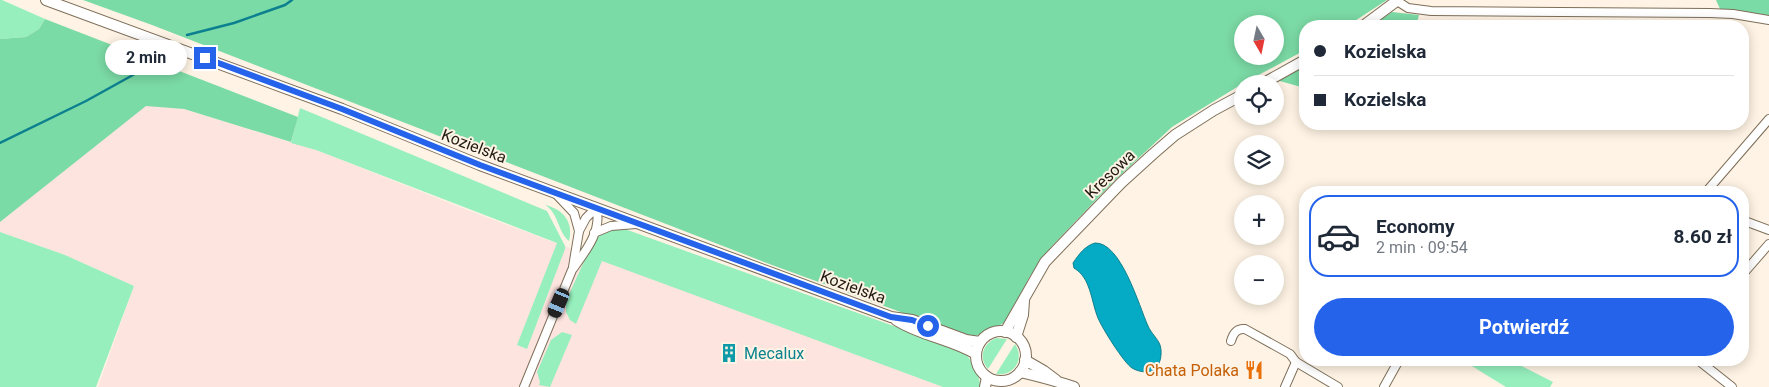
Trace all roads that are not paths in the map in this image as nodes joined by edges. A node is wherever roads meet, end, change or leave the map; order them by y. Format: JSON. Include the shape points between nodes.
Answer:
{"nodes":[{"id":1,"x":46,"y":0,"type":"edge"},
{"id":2,"x":1398,"y":1,"type":"edge"},
{"id":3,"x":1371,"y":20,"type":"edge"},
{"id":4,"x":1769,"y":20,"type":"edge"},
{"id":5,"x":1299,"y":63,"type":"edge"},
{"id":6,"x":1278,"y":75,"type":"edge"},
{"id":7,"x":1234,"y":99,"type":"edge"},
{"id":8,"x":1769,"y":119,"type":"edge"},
{"id":9,"x":1711,"y":186,"type":"edge"},
{"id":10,"x":555,"y":193,"type":"junction"},
{"id":11,"x":596,"y":208,"type":"junction"},
{"id":12,"x":1749,"y":223,"type":"edge"},
{"id":13,"x":637,"y":224,"type":"junction"},
{"id":14,"x":1769,"y":230,"type":"edge"},
{"id":15,"x":579,"y":231,"type":"junction"},
{"id":16,"x":594,"y":233,"type":"junction"},
{"id":17,"x":1769,"y":244,"type":"edge"},
{"id":18,"x":1749,"y":267,"type":"edge"},
{"id":19,"x":572,"y":270,"type":"junction"},
{"id":20,"x":1024,"y":300,"type":"junction"},
{"id":21,"x":891,"y":317,"type":"junction"},
{"id":22,"x":1004,"y":332,"type":"junction"},
{"id":23,"x":1016,"y":337,"type":"junction"},
{"id":24,"x":1231,"y":341,"type":"dead end"},
{"id":25,"x":980,"y":342,"type":"junction"},
{"id":26,"x":976,"y":354,"type":"junction"},
{"id":27,"x":1025,"y":360,"type":"junction"},
{"id":28,"x":1296,"y":362,"type":"junction"},
{"id":29,"x":1299,"y":364,"type":"edge"},
{"id":30,"x":1303,"y":366,"type":"edge"},
{"id":31,"x":1396,"y":366,"type":"edge"},
{"id":32,"x":1706,"y":366,"type":"edge"},
{"id":33,"x":1020,"y":372,"type":"junction"},
{"id":34,"x":1057,"y":380,"type":"junction"},
{"id":35,"x":986,"y":382,"type":"edge"},
{"id":36,"x":998,"y":384,"type":"edge"},
{"id":37,"x":524,"y":387,"type":"edge"},
{"id":38,"x":1074,"y":387,"type":"edge"},
{"id":39,"x":1285,"y":387,"type":"edge"},
{"id":40,"x":1338,"y":387,"type":"edge"},
{"id":41,"x":1384,"y":387,"type":"edge"},
{"id":42,"x":1732,"y":387,"type":"edge"}],
"edges":[{"from":1,"to":10,"type":"street","name":"Kozielska","via":[[342,109]]},
{"from":2,"to":3,"type":"street"},
{"from":2,"to":4,"type":"street","via":[[1408,8],[1430,11],[1710,13]]},
{"from":5,"to":6,"type":"street"},
{"from":7,"to":20,"type":"street","name":"Kresowa","via":[[1176,135],[1138,167],[1050,255]]},
{"from":8,"to":9,"type":"street"},
{"from":10,"to":11,"type":"street","name":"Kozielska"},
{"from":10,"to":15,"type":"street","via":[[574,213]]},
{"from":11,"to":13,"type":"street","name":"Kozielska"},
{"from":11,"to":15,"type":"street"},
{"from":11,"to":16,"type":"street","via":[[598,219]]},
{"from":12,"to":14,"type":"street"},
{"from":13,"to":16,"type":"street","via":[[611,226]]},
{"from":13,"to":21,"type":"street","name":"Kozielska"},
{"from":15,"to":19,"type":"street"},
{"from":16,"to":19,"type":"street"},
{"from":17,"to":18,"type":"street"},
{"from":19,"to":37,"type":"street"},
{"from":20,"to":22,"type":"street","name":"Kresowa"},
{"from":20,"to":23,"type":"street","name":"Kresowa"},
{"from":21,"to":25,"type":"street","name":"Kozielska","via":[[912,320]]},
{"from":21,"to":26,"type":"street","name":"Kozielska","via":[[910,328]]},
{"from":22,"to":23,"type":"street"},
{"from":22,"to":25,"type":"street","via":[[989,334]]},
{"from":23,"to":27,"type":"street","via":[[1024,347]]},
{"from":24,"to":28,"type":"street","via":[[1238,329],[1245,329],[1290,354]]},
{"from":25,"to":26,"type":"street"},
{"from":26,"to":35,"type":"street","via":[[977,365]]},
{"from":27,"to":33,"type":"street"},
{"from":27,"to":34,"type":"street"},
{"from":28,"to":29,"type":"street"},
{"from":28,"to":39,"type":"street"},
{"from":30,"to":40,"type":"street"},
{"from":31,"to":41,"type":"street"},
{"from":32,"to":42,"type":"street"},
{"from":33,"to":34,"type":"street"},
{"from":33,"to":36,"type":"street"},
{"from":34,"to":38,"type":"street"},
{"from":35,"to":36,"type":"street"}]}
